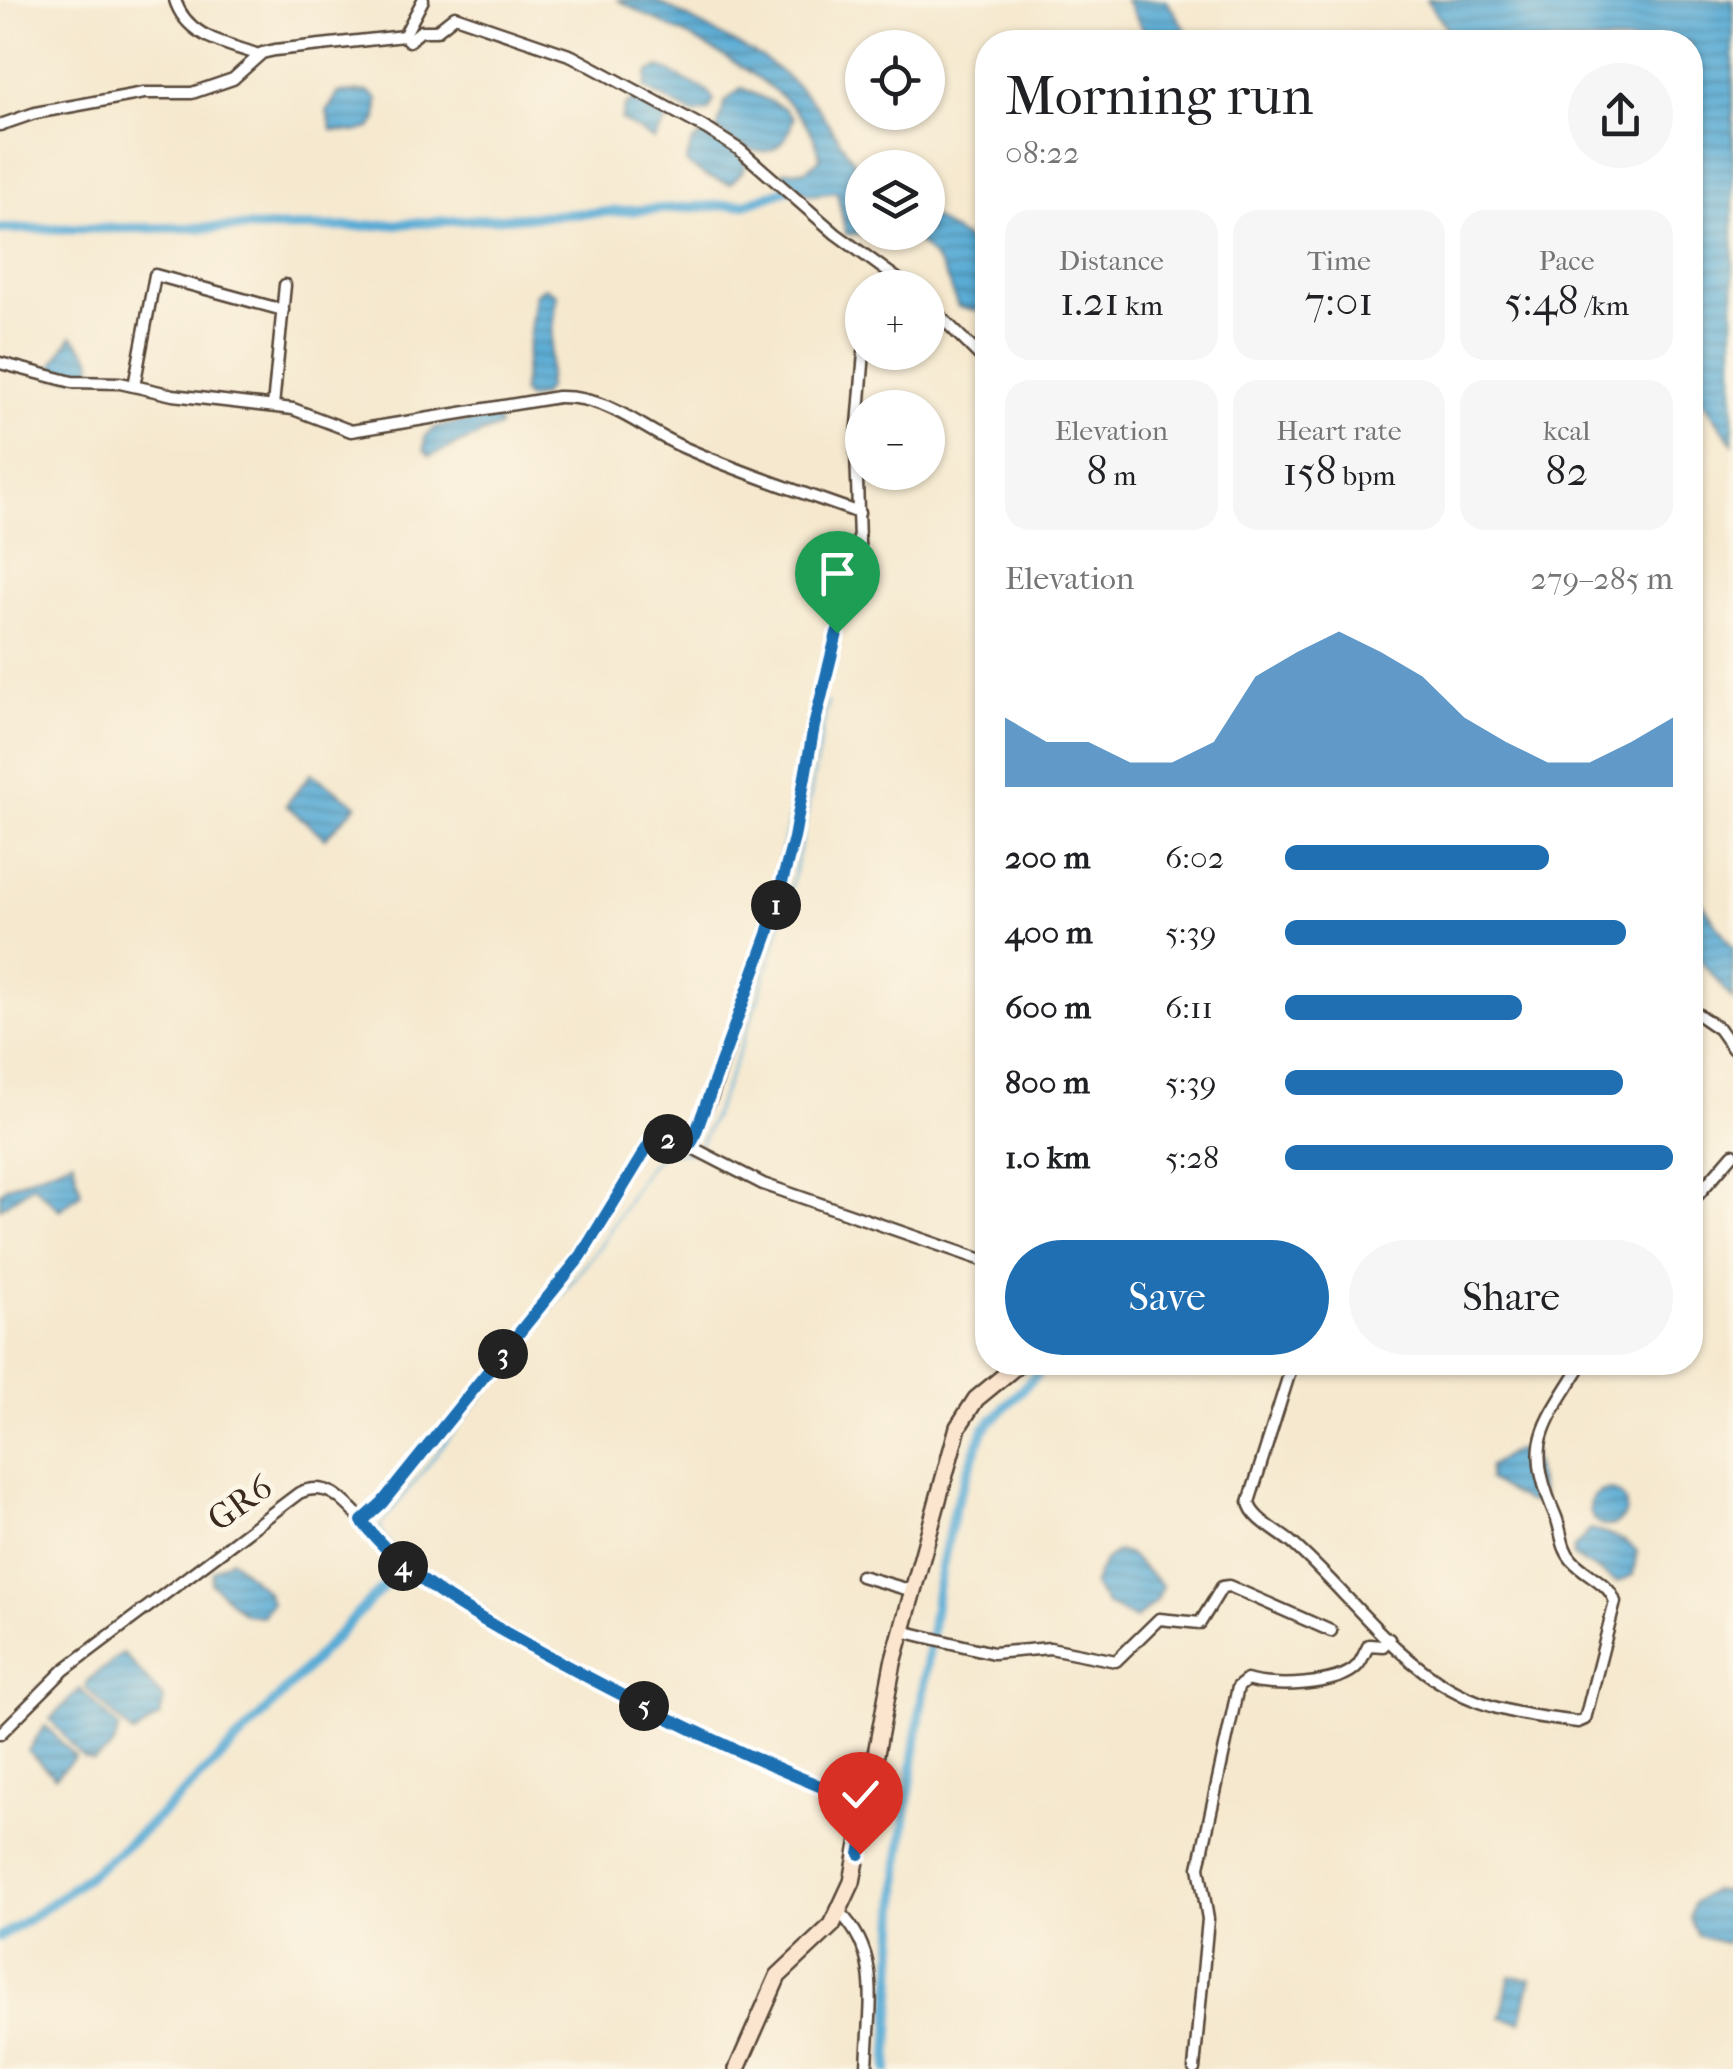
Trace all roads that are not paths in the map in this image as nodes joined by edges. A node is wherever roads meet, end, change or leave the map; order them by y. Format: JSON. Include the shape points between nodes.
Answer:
{"nodes":[{"id":1,"x":174,"y":0,"type":"edge"},
{"id":2,"x":422,"y":0,"type":"edge"},
{"id":3,"x":404,"y":36,"type":"junction"},
{"id":4,"x":259,"y":55,"type":"junction"},
{"id":5,"x":0,"y":125,"type":"edge"},
{"id":6,"x":885,"y":270,"type":"edge"},
{"id":7,"x":284,"y":284,"type":"dead end"},
{"id":8,"x":282,"y":310,"type":"junction"},
{"id":9,"x":945,"y":321,"type":"edge"},
{"id":10,"x":975,"y":351,"type":"edge"},
{"id":11,"x":0,"y":363,"type":"edge"},
{"id":12,"x":863,"y":370,"type":"edge"},
{"id":13,"x":134,"y":386,"type":"junction"},
{"id":14,"x":273,"y":406,"type":"junction"},
{"id":15,"x":860,"y":513,"type":"junction"},
{"id":16,"x":1703,"y":1018,"type":"edge"},
{"id":17,"x":1733,"y":1049,"type":"edge"},
{"id":18,"x":689,"y":1146,"type":"junction"},
{"id":19,"x":1733,"y":1154,"type":"edge"},
{"id":20,"x":1703,"y":1189,"type":"edge"},
{"id":21,"x":975,"y":1257,"type":"edge"},
{"id":22,"x":1004,"y":1375,"type":"edge"},
{"id":23,"x":1289,"y":1375,"type":"edge"},
{"id":24,"x":1575,"y":1375,"type":"edge"},
{"id":25,"x":362,"y":1521,"type":"junction"},
{"id":26,"x":861,"y":1576,"type":"dead end"},
{"id":27,"x":913,"y":1591,"type":"junction"},
{"id":28,"x":902,"y":1631,"type":"junction"},
{"id":29,"x":1332,"y":1631,"type":"dead end"},
{"id":30,"x":1389,"y":1639,"type":"junction"},
{"id":31,"x":0,"y":1734,"type":"edge"},
{"id":32,"x":870,"y":1806,"type":"junction"},
{"id":33,"x":840,"y":1913,"type":"junction"},
{"id":34,"x":737,"y":2069,"type":"edge"},
{"id":35,"x":867,"y":2069,"type":"edge"},
{"id":36,"x":1194,"y":2069,"type":"edge"}],
"edges":[{"from":1,"to":4,"type":"street","via":[[183,20],[210,39]]},
{"from":2,"to":3,"type":"street"},
{"from":3,"to":4,"type":"street"},
{"from":3,"to":6,"type":"street","via":[[409,41],[426,29],[436,31],[455,16],[572,56],[707,129]]},
{"from":4,"to":5,"type":"street","via":[[233,79],[192,94],[144,93]]},
{"from":7,"to":8,"type":"street"},
{"from":8,"to":13,"type":"street","via":[[155,275]]},
{"from":8,"to":14,"type":"street"},
{"from":9,"to":10,"type":"street"},
{"from":11,"to":13,"type":"street","via":[[44,378]]},
{"from":12,"to":15,"type":"street","via":[[856,450]]},
{"from":13,"to":14,"type":"street"},
{"from":14,"to":15,"type":"street","via":[[351,431],[558,397],[591,399],[682,447]]},
{"from":15,"to":18,"type":"street","via":[[860,571],[814,726],[794,838],[750,994]]},
{"from":16,"to":17,"type":"street"},
{"from":18,"to":21,"type":"street","via":[[763,1184]]},
{"from":18,"to":25,"type":"street","via":[[663,1137],[651,1141],[581,1256]]},
{"from":19,"to":20,"type":"street"},
{"from":22,"to":27,"type":"main road","via":[[976,1398],[958,1427]]},
{"from":23,"to":30,"type":"street","via":[[1249,1508]]},
{"from":24,"to":30,"type":"street","via":[[1536,1452],[1568,1556],[1615,1602],[1585,1719],[1543,1718],[1488,1705],[1452,1690]]},
{"from":25,"to":31,"type":"street","name":"GR6","via":[[327,1489],[299,1494],[64,1670]]},
{"from":25,"to":32,"type":"street","via":[[404,1566],[481,1618],[751,1760]]},
{"from":26,"to":27,"type":"street"},
{"from":27,"to":28,"type":"main road"},
{"from":28,"to":29,"type":"street","via":[[993,1653],[1050,1648],[1122,1660],[1159,1619],[1200,1623],[1229,1586]]},
{"from":28,"to":32,"type":"main road"},
{"from":30,"to":36,"type":"street","via":[[1384,1646],[1369,1645],[1356,1668],[1341,1674],[1281,1686],[1247,1680],[1238,1687],[1199,1867],[1208,1918]]},
{"from":32,"to":33,"type":"main road"},
{"from":33,"to":34,"type":"main road","via":[[778,1976]]},
{"from":33,"to":35,"type":"street","via":[[867,1954]]}]}
